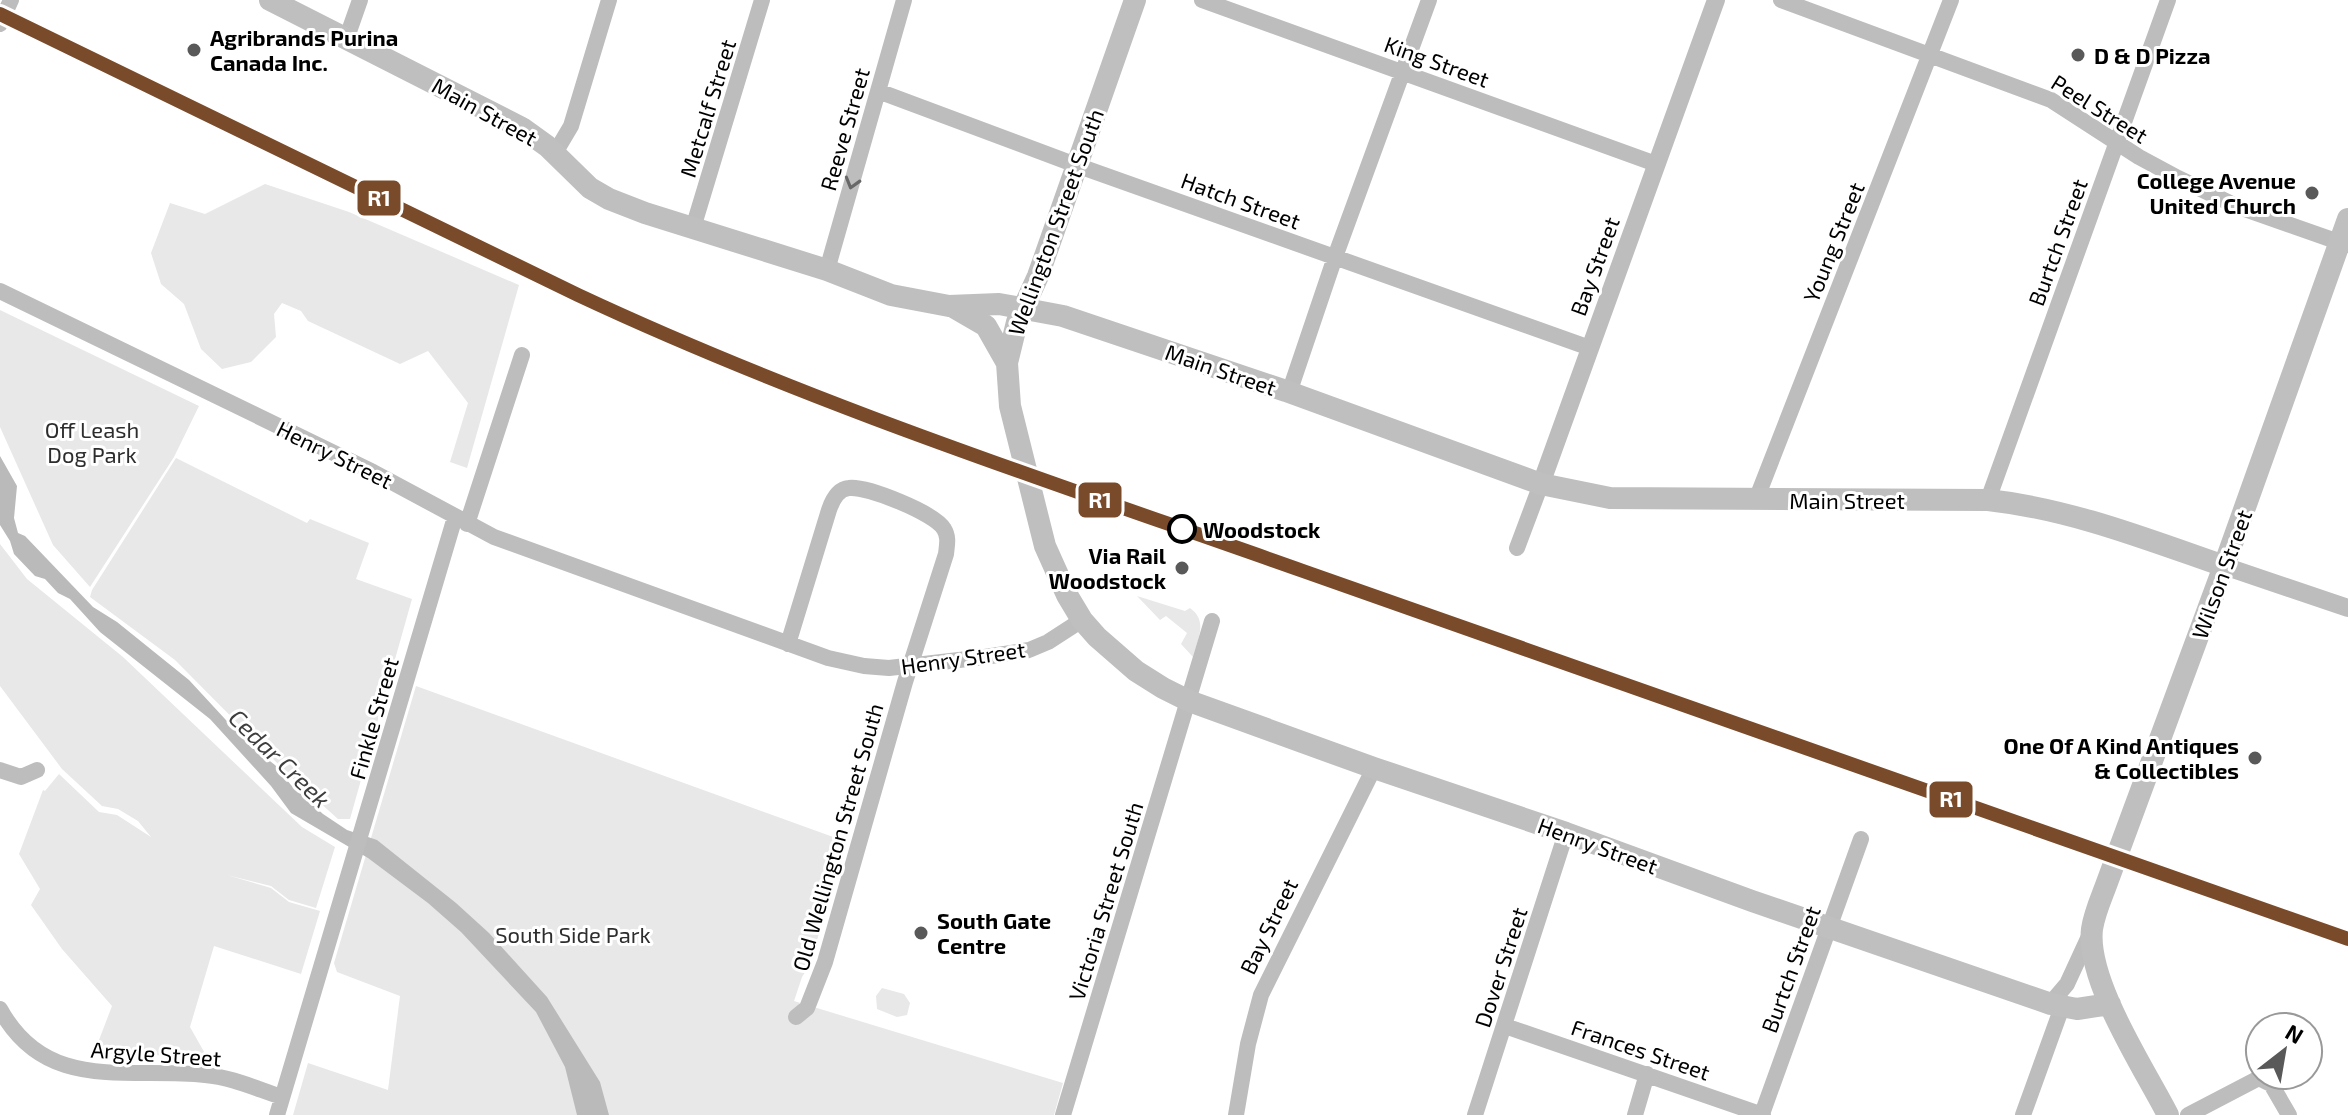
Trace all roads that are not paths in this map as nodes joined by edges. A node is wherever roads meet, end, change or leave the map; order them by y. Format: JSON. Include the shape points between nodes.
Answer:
{"nodes":[{"id":1,"x":11,"y":0,"type":"edge"},
{"id":2,"x":270,"y":0,"type":"edge"},
{"id":3,"x":360,"y":0,"type":"edge"},
{"id":4,"x":609,"y":0,"type":"edge"},
{"id":5,"x":762,"y":0,"type":"edge"},
{"id":6,"x":1135,"y":0,"type":"edge"},
{"id":7,"x":1202,"y":0,"type":"edge"},
{"id":8,"x":1429,"y":0,"type":"edge"},
{"id":9,"x":1716,"y":0,"type":"edge"},
{"id":10,"x":1781,"y":0,"type":"edge"},
{"id":11,"x":1951,"y":0,"type":"edge"},
{"id":12,"x":2168,"y":0,"type":"edge"},
{"id":13,"x":898,"y":2,"type":"edge"},
{"id":14,"x":0,"y":24,"type":"edge"},
{"id":15,"x":347,"y":37,"type":"junction"},
{"id":16,"x":1931,"y":54,"type":"junction"},
{"id":17,"x":1403,"y":71,"type":"junction"},
{"id":18,"x":878,"y":91,"type":"junction"},
{"id":19,"x":2116,"y":143,"type":"junction"},
{"id":20,"x":555,"y":153,"type":"junction"},
{"id":21,"x":1656,"y":164,"type":"junction"},
{"id":22,"x":1076,"y":165,"type":"junction"},
{"id":23,"x":2348,"y":219,"type":"edge"},
{"id":24,"x":693,"y":228,"type":"junction"},
{"id":25,"x":2344,"y":244,"type":"edge"},
{"id":26,"x":1335,"y":257,"type":"junction"},
{"id":27,"x":827,"y":270,"type":"junction"},
{"id":28,"x":0,"y":291,"type":"edge"},
{"id":29,"x":949,"y":306,"type":"junction"},
{"id":30,"x":1023,"y":307,"type":"junction"},
{"id":31,"x":1590,"y":348,"type":"junction"},
{"id":32,"x":522,"y":355,"type":"dead end"},
{"id":33,"x":1007,"y":363,"type":"junction"},
{"id":34,"x":1289,"y":393,"type":"junction"},
{"id":35,"x":1541,"y":484,"type":"junction"},
{"id":36,"x":1756,"y":500,"type":"junction"},
{"id":37,"x":1988,"y":500,"type":"junction"},
{"id":38,"x":461,"y":520,"type":"junction"},
{"id":39,"x":1517,"y":548,"type":"dead end"},
{"id":40,"x":2224,"y":566,"type":"junction"},
{"id":41,"x":2348,"y":608,"type":"edge"},
{"id":42,"x":1082,"y":620,"type":"junction"},
{"id":43,"x":1212,"y":621,"type":"dead end"},
{"id":44,"x":788,"y":644,"type":"junction"},
{"id":45,"x":912,"y":664,"type":"junction"},
{"id":46,"x":1189,"y":701,"type":"junction"},
{"id":47,"x":1374,"y":768,"type":"junction"},
{"id":48,"x":0,"y":770,"type":"edge"},
{"id":49,"x":37,"y":770,"type":"dead end"},
{"id":50,"x":1566,"y":833,"type":"junction"},
{"id":51,"x":1861,"y":839,"type":"dead end"},
{"id":52,"x":1829,"y":928,"type":"junction"},
{"id":53,"x":2092,"y":929,"type":"junction"},
{"id":54,"x":2110,"y":1004,"type":"junction"},
{"id":55,"x":2056,"y":1005,"type":"junction"},
{"id":56,"x":0,"y":1009,"type":"edge"},
{"id":57,"x":796,"y":1017,"type":"dead end"},
{"id":58,"x":1505,"y":1026,"type":"junction"},
{"id":59,"x":1647,"y":1074,"type":"junction"},
{"id":60,"x":282,"y":1097,"type":"junction"},
{"id":61,"x":277,"y":1115,"type":"edge"},
{"id":62,"x":1063,"y":1115,"type":"edge"},
{"id":63,"x":1236,"y":1115,"type":"edge"},
{"id":64,"x":1475,"y":1115,"type":"edge"},
{"id":65,"x":1635,"y":1115,"type":"edge"},
{"id":66,"x":1762,"y":1115,"type":"edge"},
{"id":67,"x":2023,"y":1115,"type":"edge"},
{"id":68,"x":2168,"y":1115,"type":"edge"},
{"id":69,"x":2188,"y":1115,"type":"edge"},
{"id":70,"x":2289,"y":1115,"type":"edge"}],
"edges":[{"from":1,"to":14,"type":"street"},
{"from":2,"to":15,"type":"main road","name":"Main Street"},
{"from":3,"to":15,"type":"street"},
{"from":4,"to":20,"type":"street","via":[[571,126]]},
{"from":5,"to":24,"type":"street","name":"Metcalf Street"},
{"from":6,"to":22,"type":"main road","name":"Wellington Street South"},
{"from":7,"to":17,"type":"street","name":"King Street"},
{"from":8,"to":17,"type":"street"},
{"from":9,"to":21,"type":"street","name":"Bay Street"},
{"from":10,"to":16,"type":"street","name":"Peel Street"},
{"from":11,"to":16,"type":"street","name":"Young Street"},
{"from":12,"to":19,"type":"street","name":"Burtch Street"},
{"from":13,"to":18,"type":"street","name":"Reeve Street"},
{"from":15,"to":20,"type":"main road","name":"Main Street","via":[[522,128]]},
{"from":16,"to":19,"type":"street","name":"Peel Street","via":[[2051,100]]},
{"from":16,"to":36,"type":"street","name":"Young Street"},
{"from":17,"to":21,"type":"street","name":"King Street"},
{"from":17,"to":26,"type":"street"},
{"from":18,"to":22,"type":"street","name":"Hatch Street"},
{"from":18,"to":27,"type":"street","name":"Reeve Street","one_way":true},
{"from":19,"to":25,"type":"street","name":"Peel Street","via":[[2214,196]]},
{"from":19,"to":37,"type":"street","name":"Burtch Street"},
{"from":20,"to":24,"type":"main road","name":"Main Street","via":[[581,181],[609,199]]},
{"from":21,"to":31,"type":"street","name":"Bay Street"},
{"from":22,"to":26,"type":"street","name":"Hatch Street"},
{"from":22,"to":30,"type":"main road","name":"Wellington Street South"},
{"from":23,"to":25,"type":"main road","name":"Wilson Street"},
{"from":24,"to":27,"type":"main road","name":"Main Street"},
{"from":25,"to":40,"type":"main road","name":"Wilson Street"},
{"from":26,"to":31,"type":"street","name":"Hatch Street"},
{"from":26,"to":34,"type":"street"},
{"from":27,"to":29,"type":"main road","name":"Main Street","via":[[891,295]]},
{"from":28,"to":38,"type":"street","name":"Henry Street"},
{"from":29,"to":30,"type":"main road","name":"Main Street"},
{"from":29,"to":33,"type":"main road","via":[[982,322]]},
{"from":30,"to":33,"type":"main road","name":"Wellington Street South"},
{"from":30,"to":34,"type":"main road","name":"Main Street"},
{"from":31,"to":35,"type":"street","name":"Bay Street"},
{"from":32,"to":38,"type":"street","name":"Finkle Street"},
{"from":33,"to":42,"type":"main road","name":"Wellington Street South","via":[[1010,406],[1050,561]]},
{"from":34,"to":35,"type":"main road","name":"Main Street"},
{"from":35,"to":36,"type":"main road","name":"Main Street","via":[[1610,498]]},
{"from":35,"to":39,"type":"street","name":"Bay Street"},
{"from":36,"to":37,"type":"main road","name":"Main Street"},
{"from":37,"to":40,"type":"main road","name":"Main Street","via":[[2077,516]]},
{"from":38,"to":44,"type":"street","name":"Henry Street","via":[[494,537]]},
{"from":38,"to":60,"type":"street","name":"Finkle Street"},
{"from":40,"to":41,"type":"street"},
{"from":40,"to":53,"type":"main road","name":"Wilson Street"},
{"from":42,"to":45,"type":"street","name":"Henry Street","via":[[1029,650]]},
{"from":42,"to":46,"type":"main road","name":"Henry Street","via":[[1136,671]]},
{"from":43,"to":46,"type":"street","name":"Victoria Street South"},
{"from":44,"to":45,"type":"street","name":"Henry Street","via":[[864,666]]},
{"from":44,"to":45,"type":"street","name":"Old Wellington Street South","via":[[832,502],[844,489],[858,489],[926,512],[947,536]]},
{"from":45,"to":57,"type":"street","name":"Old Wellington Street South","via":[[825,962],[807,1008]]},
{"from":46,"to":47,"type":"main road","name":"Henry Street"},
{"from":46,"to":62,"type":"street","name":"Victoria Street South"},
{"from":47,"to":50,"type":"main road","name":"Henry Street"},
{"from":47,"to":63,"type":"street","name":"Bay Street","via":[[1261,995]]},
{"from":48,"to":49,"type":"street","via":[[21,777]]},
{"from":50,"to":52,"type":"main road","name":"Henry Street"},
{"from":50,"to":58,"type":"street","name":"Dover Street"},
{"from":51,"to":52,"type":"street","name":"Burtch Street"},
{"from":52,"to":55,"type":"main road","name":"Henry Street"},
{"from":52,"to":66,"type":"street","name":"Burtch Street"},
{"from":53,"to":54,"type":"main road","name":"Wilson Street","via":[[2095,966]]},
{"from":53,"to":55,"type":"street","name":"Wilson Street"},
{"from":54,"to":55,"type":"main road","name":"Henry Street","via":[[2079,1009]]},
{"from":54,"to":68,"type":"main road","name":"Wilson Street"},
{"from":55,"to":67,"type":"street","name":"Wilson Street"},
{"from":56,"to":60,"type":"street","name":"Argyle Street","via":[[29,1047],[56,1063],[90,1071],[214,1076]]},
{"from":58,"to":59,"type":"street","name":"Frances Street"},
{"from":58,"to":64,"type":"street","name":"Dover Street"},
{"from":59,"to":65,"type":"street"},
{"from":59,"to":66,"type":"street","name":"Frances Street"},
{"from":60,"to":61,"type":"street","name":"Finkle Street"},
{"from":69,"to":70,"type":"street","via":[[2263,1078]]}]}
